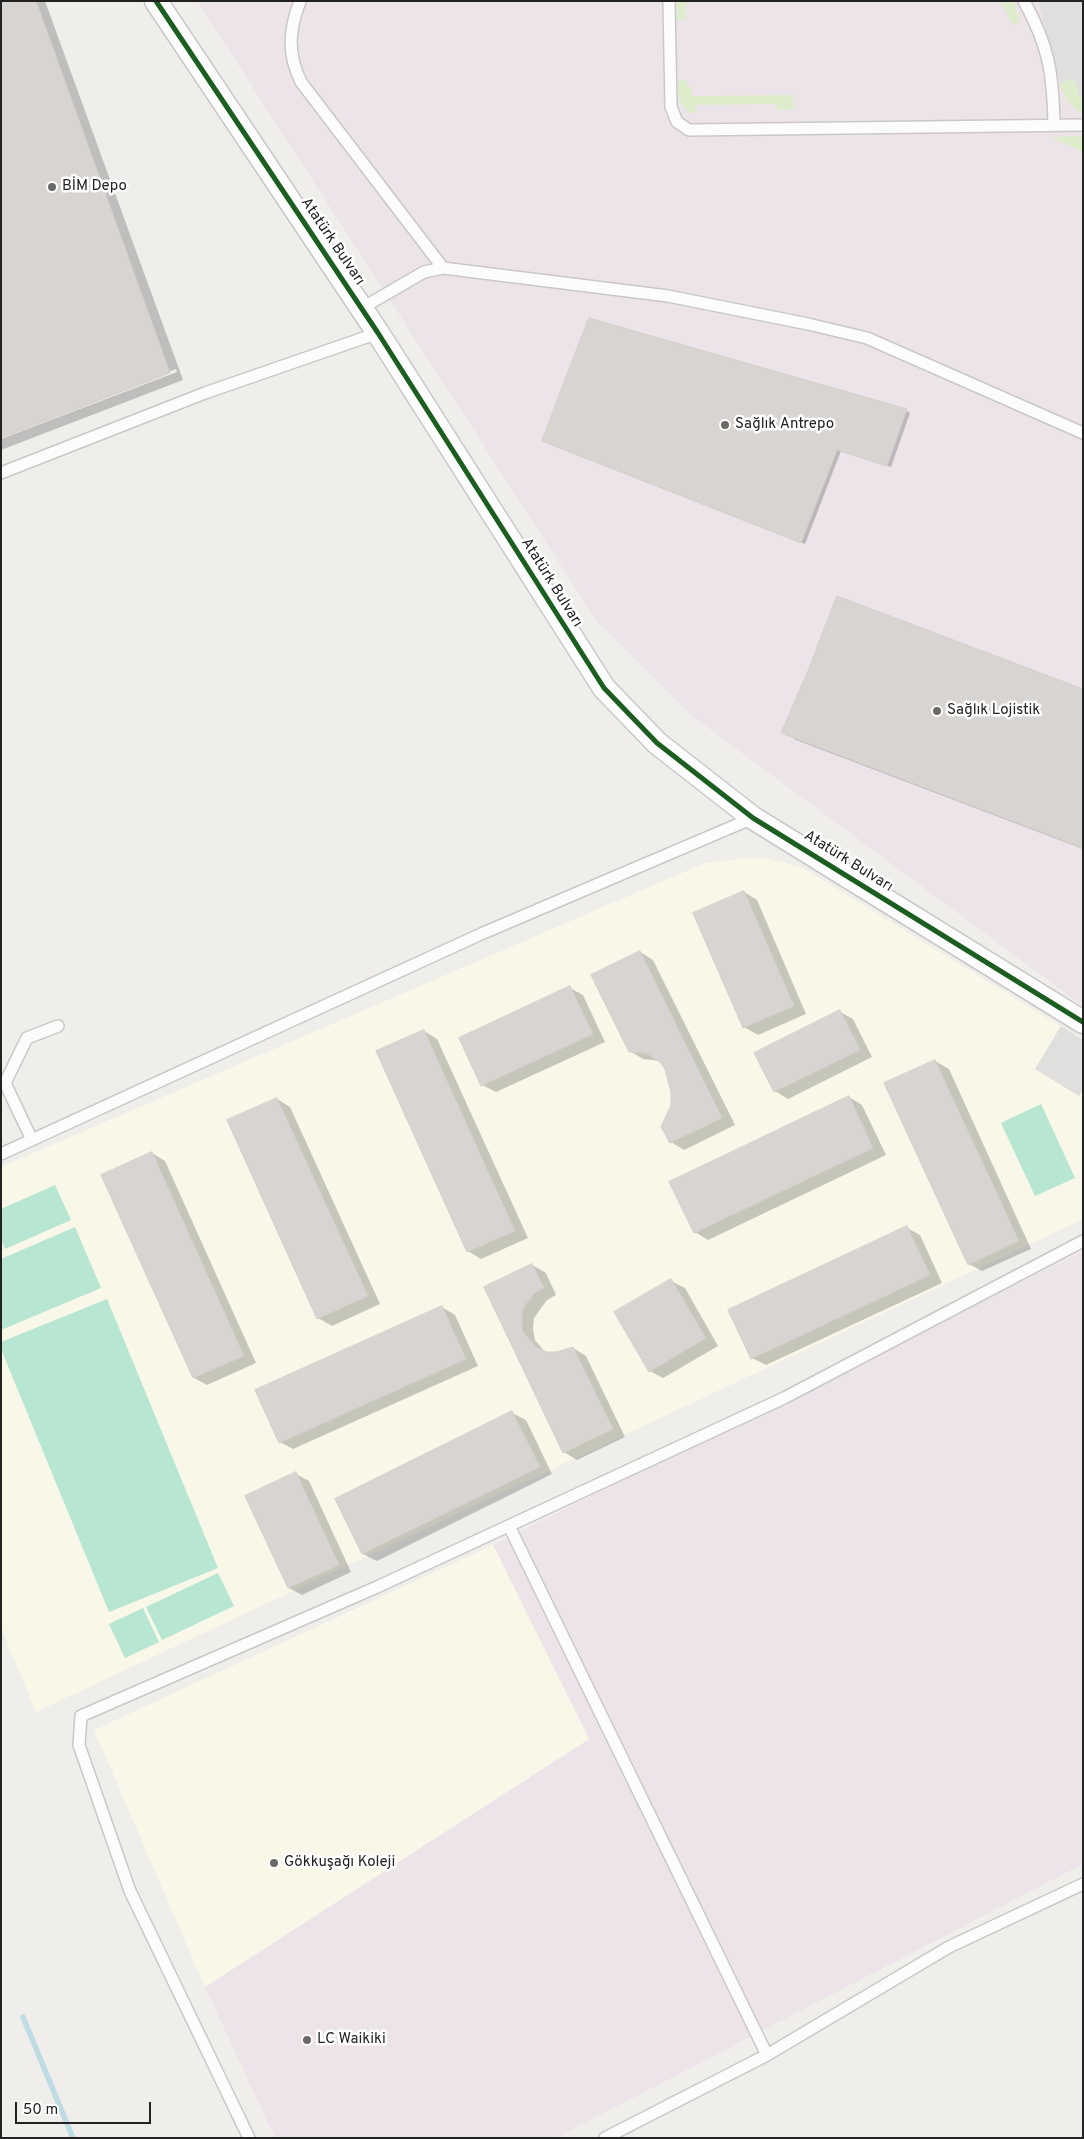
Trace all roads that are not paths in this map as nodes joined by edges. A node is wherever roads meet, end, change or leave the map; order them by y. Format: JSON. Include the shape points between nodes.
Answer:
{"nodes":[{"id":1,"x":156,"y":1,"type":"edge"},
{"id":2,"x":300,"y":1,"type":"edge"},
{"id":3,"x":669,"y":1,"type":"edge"},
{"id":4,"x":1024,"y":1,"type":"edge"},
{"id":5,"x":1054,"y":125,"type":"junction"},
{"id":6,"x":1083,"y":125,"type":"edge"},
{"id":7,"x":443,"y":268,"type":"junction"},
{"id":8,"x":362,"y":308,"type":"junction"},
{"id":9,"x":378,"y":333,"type":"junction"},
{"id":10,"x":1083,"y":433,"type":"edge"},
{"id":11,"x":1,"y":473,"type":"edge"},
{"id":12,"x":753,"y":818,"type":"junction"},
{"id":13,"x":1083,"y":1022,"type":"edge"},
{"id":14,"x":58,"y":1026,"type":"dead end"},
{"id":15,"x":32,"y":1140,"type":"junction"},
{"id":16,"x":1,"y":1154,"type":"edge"},
{"id":17,"x":1083,"y":1241,"type":"edge"},
{"id":18,"x":508,"y":1526,"type":"junction"},
{"id":19,"x":1083,"y":1884,"type":"edge"},
{"id":20,"x":767,"y":2055,"type":"junction"},
{"id":21,"x":249,"y":2138,"type":"edge"},
{"id":22,"x":605,"y":2138,"type":"edge"}],
"edges":[{"from":1,"to":8,"type":"street","name":"Atatürk Bulvarı"},
{"from":2,"to":7,"type":"lane","via":[[289,43],[294,69]]},
{"from":3,"to":5,"type":"lane","via":[[671,106],[674,118],[684,128],[703,131]]},
{"from":4,"to":5,"type":"lane","via":[[1046,49],[1053,90]]},
{"from":5,"to":6,"type":"lane"},
{"from":7,"to":8,"type":"lane","via":[[424,272]]},
{"from":7,"to":10,"type":"lane","via":[[668,296],[867,338]]},
{"from":8,"to":9,"type":"street","name":"Atatürk Bulvarı"},
{"from":9,"to":11,"type":"lane","via":[[205,392]]},
{"from":9,"to":12,"type":"street","name":"Atatürk Bulvarı","via":[[604,688],[657,743]]},
{"from":12,"to":13,"type":"street","name":"Atatürk Bulvarı"},
{"from":12,"to":15,"type":"lane","via":[[481,934]]},
{"from":14,"to":15,"type":"lane","via":[[28,1038],[5,1083]]},
{"from":15,"to":16,"type":"lane"},
{"from":17,"to":18,"type":"lane","via":[[784,1398]]},
{"from":18,"to":20,"type":"lane"},
{"from":18,"to":21,"type":"lane","via":[[81,1716],[79,1744],[130,1891]]},
{"from":19,"to":20,"type":"lane","via":[[949,1947]]},
{"from":20,"to":22,"type":"lane"}]}
